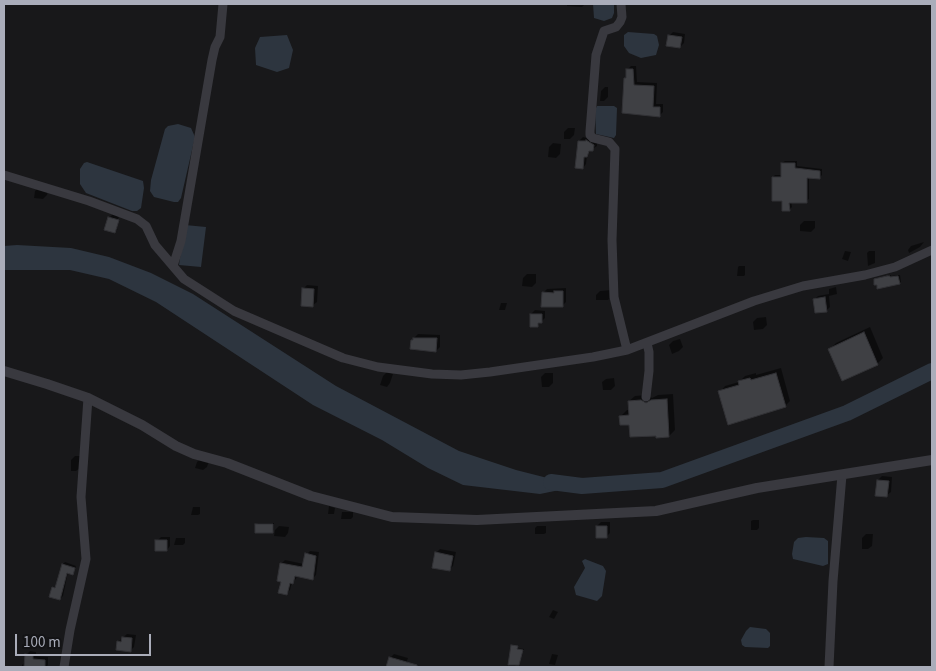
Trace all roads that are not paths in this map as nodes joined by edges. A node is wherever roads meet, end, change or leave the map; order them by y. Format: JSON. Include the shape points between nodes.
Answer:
{"nodes":[{"id":1,"x":223,"y":4,"type":"edge"},
{"id":2,"x":621,"y":4,"type":"edge"},
{"id":3,"x":4,"y":175,"type":"edge"},
{"id":4,"x":932,"y":250,"type":"edge"},
{"id":5,"x":173,"y":266,"type":"junction"},
{"id":6,"x":647,"y":343,"type":"junction"},
{"id":7,"x":627,"y":350,"type":"junction"},
{"id":8,"x":4,"y":371,"type":"edge"},
{"id":9,"x":646,"y":397,"type":"dead end"},
{"id":10,"x":88,"y":398,"type":"junction"},
{"id":11,"x":932,"y":460,"type":"edge"},
{"id":12,"x":842,"y":475,"type":"junction"},
{"id":13,"x":64,"y":667,"type":"edge"},
{"id":14,"x":829,"y":667,"type":"edge"}],
"edges":[{"from":1,"to":5,"type":"street","via":[[220,37],[212,60],[181,241]]},
{"from":2,"to":7,"type":"street","via":[[620,22],[604,31],[596,55],[590,134],[593,138],[609,142],[615,149],[614,297]]},
{"from":3,"to":5,"type":"street","via":[[137,218]]},
{"from":4,"to":6,"type":"street","via":[[895,267],[804,286],[754,301]]},
{"from":5,"to":7,"type":"street","via":[[184,279],[234,311],[343,358],[378,367],[461,375]]},
{"from":6,"to":7,"type":"street"},
{"from":6,"to":9,"type":"street","via":[[649,372]]},
{"from":8,"to":10,"type":"street"},
{"from":10,"to":12,"type":"street","via":[[194,454],[227,463],[311,496],[392,517],[477,520],[656,511],[757,488]]},
{"from":10,"to":13,"type":"street","via":[[81,497],[86,559]]},
{"from":11,"to":12,"type":"street"},
{"from":12,"to":14,"type":"street"}]}
